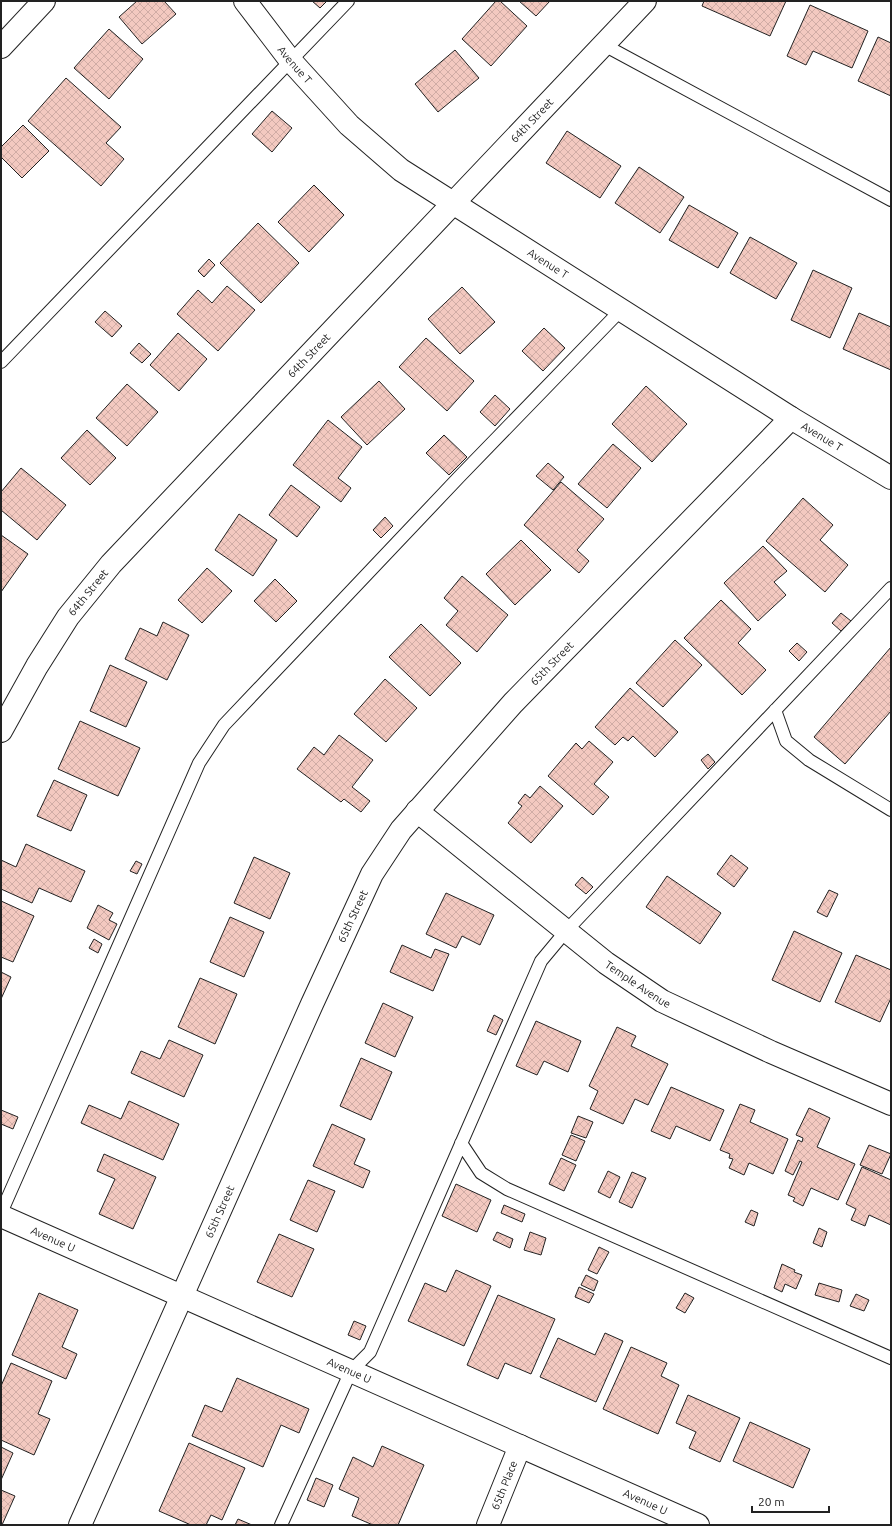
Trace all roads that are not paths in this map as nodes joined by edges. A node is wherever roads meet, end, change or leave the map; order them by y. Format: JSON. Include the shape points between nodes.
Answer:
{"nodes":[{"id":1,"x":44,"y":1,"type":"edge"},
{"id":2,"x":245,"y":1,"type":"edge"},
{"id":3,"x":348,"y":1,"type":"edge"},
{"id":4,"x":645,"y":1,"type":"edge"},
{"id":5,"x":604,"y":45,"type":"junction"},
{"id":6,"x":1,"y":47,"type":"edge"},
{"id":7,"x":290,"y":60,"type":"junction"},
{"id":8,"x":891,"y":200,"type":"edge"},
{"id":9,"x":454,"y":203,"type":"junction"},
{"id":10,"x":621,"y":310,"type":"junction"},
{"id":11,"x":1,"y":362,"type":"edge"},
{"id":12,"x":791,"y":418,"type":"junction"},
{"id":13,"x":891,"y":478,"type":"edge"},
{"id":14,"x":891,"y":588,"type":"edge"},
{"id":15,"x":775,"y":710,"type":"junction"},
{"id":16,"x":1,"y":731,"type":"edge"},
{"id":17,"x":891,"y":810,"type":"edge"},
{"id":18,"x":417,"y":811,"type":"junction"},
{"id":19,"x":566,"y":931,"type":"junction"},
{"id":20,"x":891,"y":1104,"type":"edge"},
{"id":21,"x":461,"y":1143,"type":"junction"},
{"id":22,"x":1,"y":1214,"type":"edge"},
{"id":23,"x":182,"y":1296,"type":"junction"},
{"id":24,"x":891,"y":1358,"type":"edge"},
{"id":25,"x":351,"y":1371,"type":"junction"},
{"id":26,"x":520,"y":1446,"type":"junction"},
{"id":27,"x":691,"y":1524,"type":"edge"},
{"id":28,"x":80,"y":1525,"type":"edge"},
{"id":29,"x":280,"y":1525,"type":"edge"},
{"id":30,"x":488,"y":1525,"type":"edge"}],
"edges":[{"from":1,"to":6,"type":"street"},
{"from":2,"to":7,"type":"street","name":"Avenue T"},
{"from":3,"to":7,"type":"lane"},
{"from":4,"to":5,"type":"street","name":"64th Street"},
{"from":5,"to":8,"type":"lane"},
{"from":5,"to":9,"type":"street","name":"64th Street"},
{"from":7,"to":9,"type":"street","name":"Avenue T","via":[[349,125],[401,170]]},
{"from":7,"to":11,"type":"lane"},
{"from":9,"to":10,"type":"street","name":"Avenue T"},
{"from":9,"to":16,"type":"street","name":"64th Street","via":[[111,564],[68,617]]},
{"from":10,"to":12,"type":"street","name":"Avenue T"},
{"from":10,"to":22,"type":"lane","via":[[224,725],[200,763]]},
{"from":12,"to":13,"type":"street","name":"Avenue T"},
{"from":12,"to":18,"type":"street","name":"65th Street","via":[[513,703]]},
{"from":14,"to":15,"type":"lane"},
{"from":15,"to":17,"type":"lane","via":[[786,741],[809,760]]},
{"from":15,"to":19,"type":"lane"},
{"from":18,"to":19,"type":"street","name":"Temple Avenue"},
{"from":18,"to":23,"type":"street","name":"65th Street","via":[[372,874]]},
{"from":19,"to":20,"type":"street","name":"Temple Avenue","via":[[606,963],[662,1001]]},
{"from":19,"to":21,"type":"lane","via":[[541,961]]},
{"from":21,"to":24,"type":"lane","via":[[481,1173],[507,1189]]},
{"from":21,"to":25,"type":"lane","via":[[370,1352]]},
{"from":22,"to":23,"type":"street","name":"Avenue U"},
{"from":23,"to":25,"type":"street","name":"Avenue U"},
{"from":23,"to":28,"type":"street","name":"65th Street"},
{"from":25,"to":26,"type":"street","name":"Avenue U"},
{"from":25,"to":29,"type":"lane"},
{"from":26,"to":27,"type":"street","name":"Avenue U"},
{"from":26,"to":30,"type":"street","name":"65th Place"}]}
